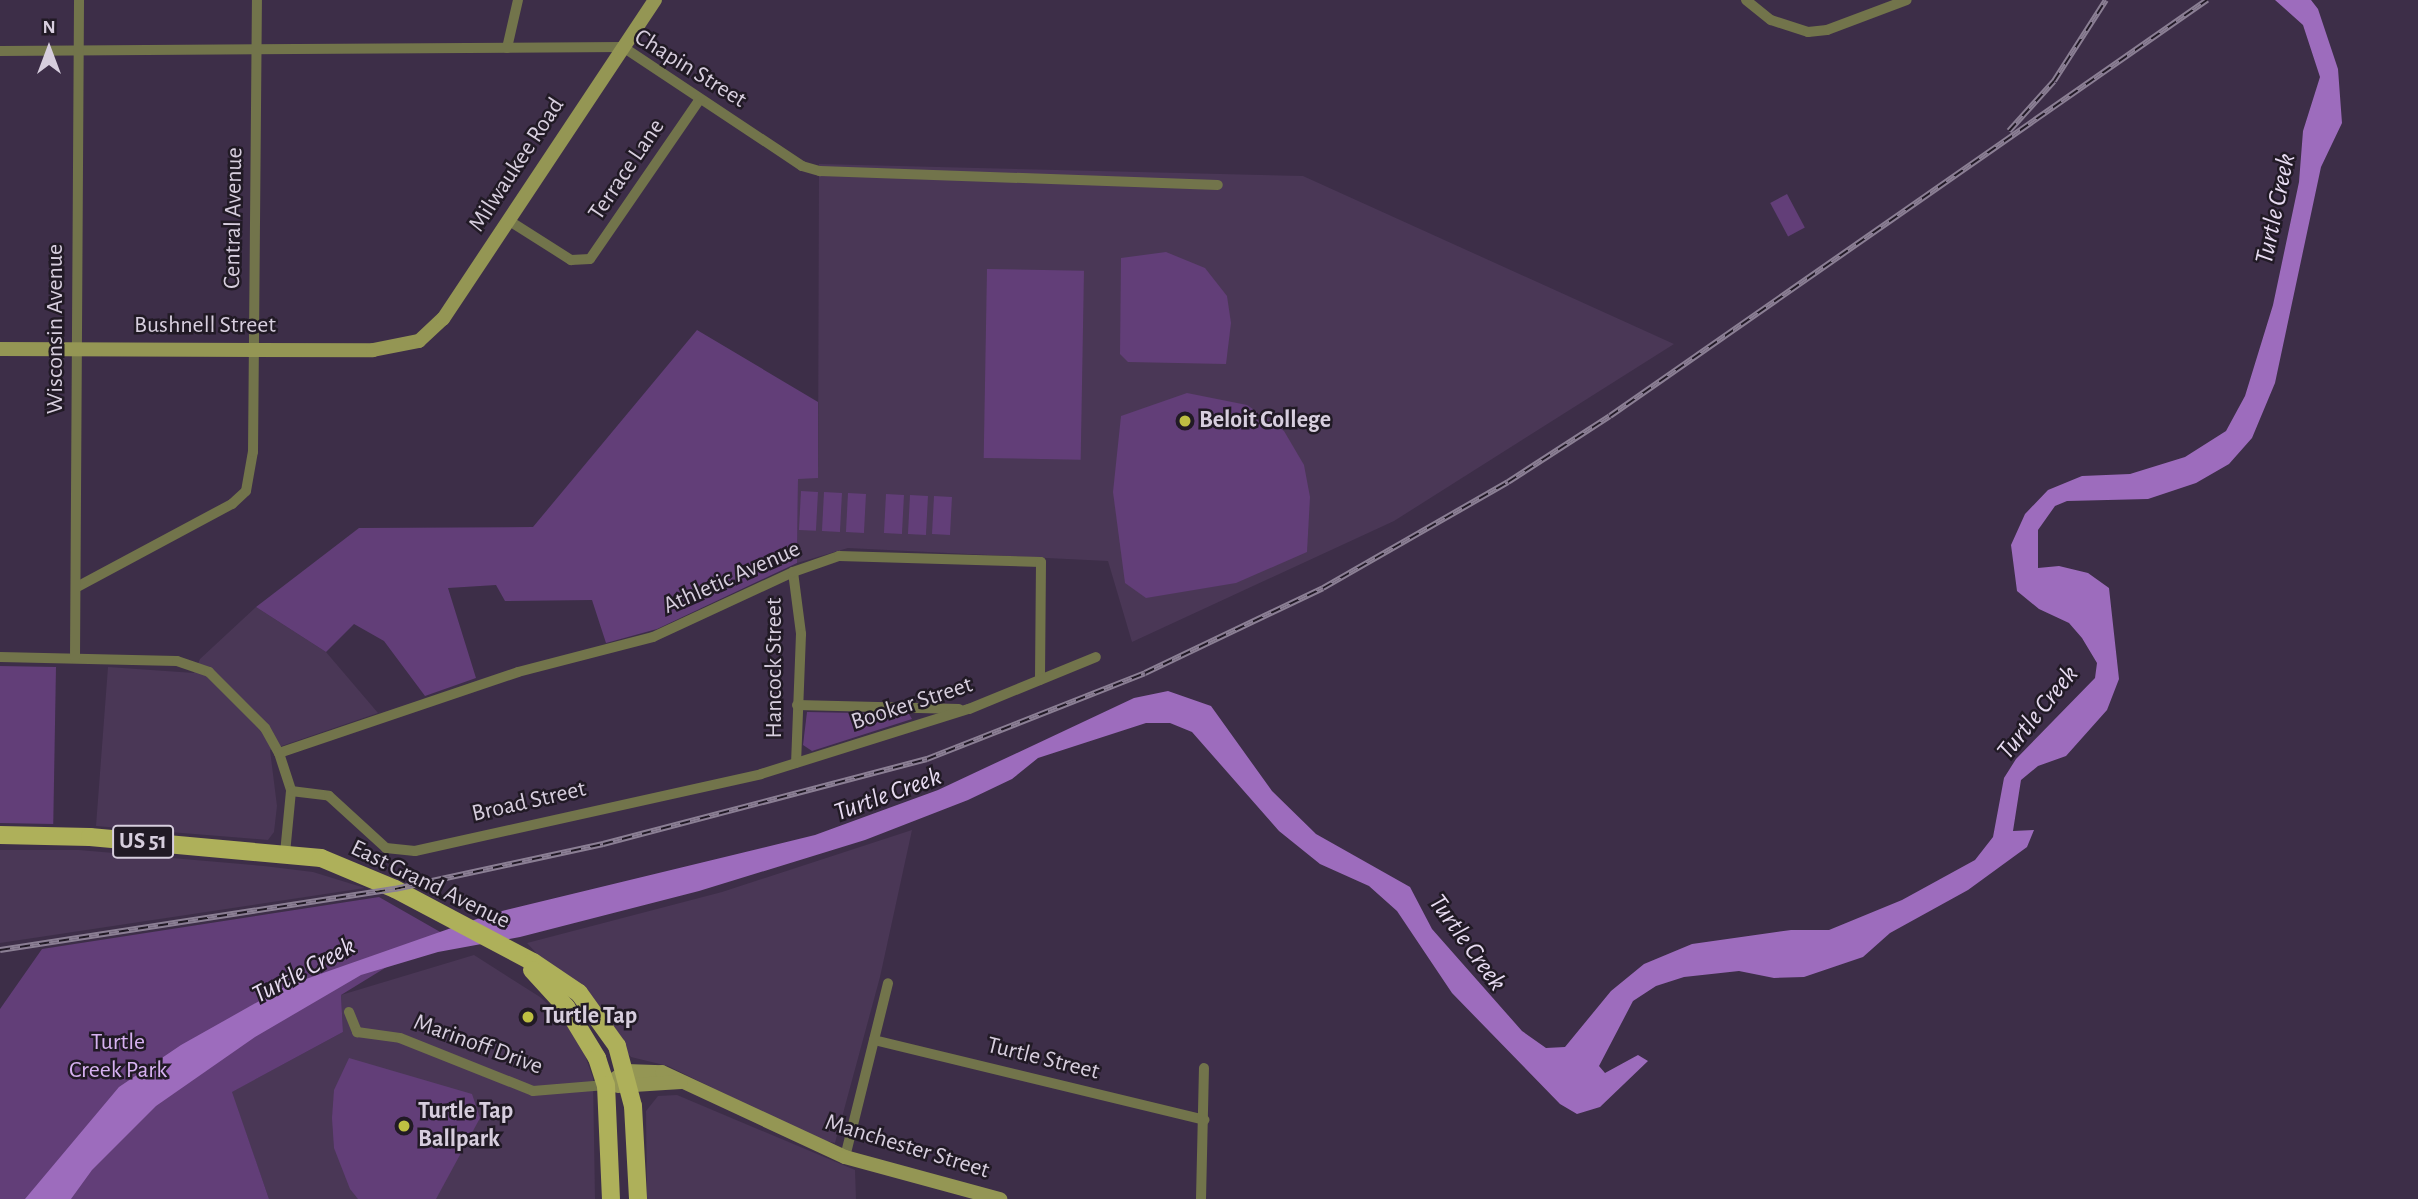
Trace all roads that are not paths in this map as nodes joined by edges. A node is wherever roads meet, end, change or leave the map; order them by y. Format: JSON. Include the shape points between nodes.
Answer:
{"nodes":[{"id":1,"x":79,"y":0,"type":"edge"},
{"id":2,"x":257,"y":0,"type":"edge"},
{"id":3,"x":518,"y":0,"type":"edge"},
{"id":4,"x":655,"y":0,"type":"edge"},
{"id":5,"x":1746,"y":0,"type":"edge"},
{"id":6,"x":1907,"y":0,"type":"edge"},
{"id":7,"x":623,"y":47,"type":"junction"},
{"id":8,"x":507,"y":48,"type":"junction"},
{"id":9,"x":257,"y":50,"type":"junction"},
{"id":10,"x":0,"y":51,"type":"edge"},
{"id":11,"x":78,"y":51,"type":"junction"},
{"id":12,"x":700,"y":99,"type":"junction"},
{"id":13,"x":1218,"y":185,"type":"dead end"},
{"id":14,"x":508,"y":220,"type":"junction"},
{"id":15,"x":409,"y":345,"type":"joint"},
{"id":16,"x":0,"y":349,"type":"edge"},
{"id":17,"x":76,"y":349,"type":"junction"},
{"id":18,"x":254,"y":349,"type":"junction"},
{"id":19,"x":793,"y":572,"type":"junction"},
{"id":20,"x":77,"y":587,"type":"junction"},
{"id":21,"x":0,"y":657,"type":"edge"},
{"id":22,"x":1096,"y":657,"type":"dead end"},
{"id":23,"x":75,"y":658,"type":"junction"},
{"id":24,"x":1040,"y":680,"type":"junction"},
{"id":25,"x":797,"y":705,"type":"junction"},
{"id":26,"x":969,"y":709,"type":"junction"},
{"id":27,"x":279,"y":753,"type":"junction"},
{"id":28,"x":796,"y":763,"type":"junction"},
{"id":29,"x":291,"y":792,"type":"junction"},
{"id":30,"x":0,"y":835,"type":"edge"},
{"id":31,"x":285,"y":853,"type":"junction"},
{"id":32,"x":514,"y":954,"type":"junction"},
{"id":33,"x":888,"y":983,"type":"dead end"},
{"id":34,"x":349,"y":1012,"type":"dead end"},
{"id":35,"x":874,"y":1040,"type":"junction"},
{"id":36,"x":1204,"y":1068,"type":"dead end"},
{"id":37,"x":628,"y":1079,"type":"junction"},
{"id":38,"x":606,"y":1085,"type":"junction"},
{"id":39,"x":1204,"y":1120,"type":"junction"},
{"id":40,"x":845,"y":1157,"type":"junction"},
{"id":41,"x":611,"y":1199,"type":"edge"},
{"id":42,"x":638,"y":1199,"type":"edge"},
{"id":43,"x":1000,"y":1199,"type":"edge"},
{"id":44,"x":1201,"y":1199,"type":"edge"}],
"edges":[{"from":1,"to":11,"type":"street","name":"Wisconsin Avenue"},
{"from":2,"to":9,"type":"street","name":"Central Avenue"},
{"from":3,"to":8,"type":"street"},
{"from":4,"to":7,"type":"street","name":"Milwaukee Road"},
{"from":5,"to":6,"type":"street","via":[[1771,20],[1808,32],[1827,30]]},
{"from":7,"to":8,"type":"street","name":"Chapin Street"},
{"from":7,"to":12,"type":"street","name":"Chapin Street"},
{"from":7,"to":14,"type":"street","name":"Milwaukee Road"},
{"from":8,"to":9,"type":"street","name":"Chapin Street"},
{"from":9,"to":11,"type":"street","name":"Chapin Street"},
{"from":9,"to":18,"type":"street","name":"Central Avenue"},
{"from":10,"to":11,"type":"street","name":"Chapin Street"},
{"from":11,"to":17,"type":"street","name":"Wisconsin Avenue"},
{"from":12,"to":13,"type":"street","name":"Chapin Street","via":[[802,166],[820,171]]},
{"from":12,"to":14,"type":"street","name":"Terrace Lane","via":[[598,251],[585,261],[571,260]]},
{"from":14,"to":15,"type":"street","name":"Milwaukee Road","via":[[432,333]]},
{"from":15,"to":18,"type":"street","name":"Bushnell Street","via":[[373,350]]},
{"from":16,"to":17,"type":"street","name":"Bushnell Street"},
{"from":17,"to":18,"type":"street","name":"Bushnell Street"},
{"from":17,"to":20,"type":"street","name":"Wisconsin Avenue"},
{"from":18,"to":20,"type":"street","name":"Central Avenue","via":[[252,473],[246,491],[232,505]]},
{"from":19,"to":24,"type":"street","name":"Athletic Avenue","via":[[850,555],[1041,562]]},
{"from":19,"to":25,"type":"street","name":"Hancock Street","via":[[801,634]]},
{"from":19,"to":27,"type":"street","name":"Athletic Avenue","via":[[653,637],[518,671]]},
{"from":20,"to":23,"type":"street","name":"Wisconsin Avenue"},
{"from":21,"to":23,"type":"street"},
{"from":22,"to":24,"type":"street"},
{"from":23,"to":27,"type":"street","via":[[177,661],[200,667],[243,703]]},
{"from":24,"to":26,"type":"street","name":"Booker Street"},
{"from":25,"to":26,"type":"street"},
{"from":25,"to":28,"type":"street","name":"Hancock Street"},
{"from":26,"to":28,"type":"street","name":"Booker Street"},
{"from":27,"to":29,"type":"street"},
{"from":28,"to":29,"type":"street","name":"Broad Street","via":[[405,852],[386,848],[339,801]]},
{"from":29,"to":31,"type":"street"},
{"from":30,"to":31,"type":"main road","number":"US 51"},
{"from":31,"to":32,"type":"main road","name":"East Grand Avenue","number":"US 51","via":[[321,858]]},
{"from":32,"to":37,"type":"main road","number":"US 51","via":[[558,976],[595,1009],[617,1046]]},
{"from":32,"to":38,"type":"main road","number":"US 51","via":[[555,992],[585,1033]]},
{"from":33,"to":35,"type":"street"},
{"from":34,"to":38,"type":"street","name":"Marinoff Drive","via":[[357,1032],[400,1038],[533,1091]]},
{"from":35,"to":39,"type":"street","name":"Turtle Street"},
{"from":35,"to":40,"type":"street"},
{"from":36,"to":39,"type":"street"},
{"from":37,"to":38,"type":"street","name":"Manchester Street"},
{"from":37,"to":40,"type":"street","name":"Manchester Street","via":[[688,1082]]},
{"from":37,"to":42,"type":"main road","number":"US 51"},
{"from":38,"to":41,"type":"main road","number":"US 51"},
{"from":39,"to":44,"type":"street"},
{"from":40,"to":43,"type":"street","name":"Manchester Street"}]}
